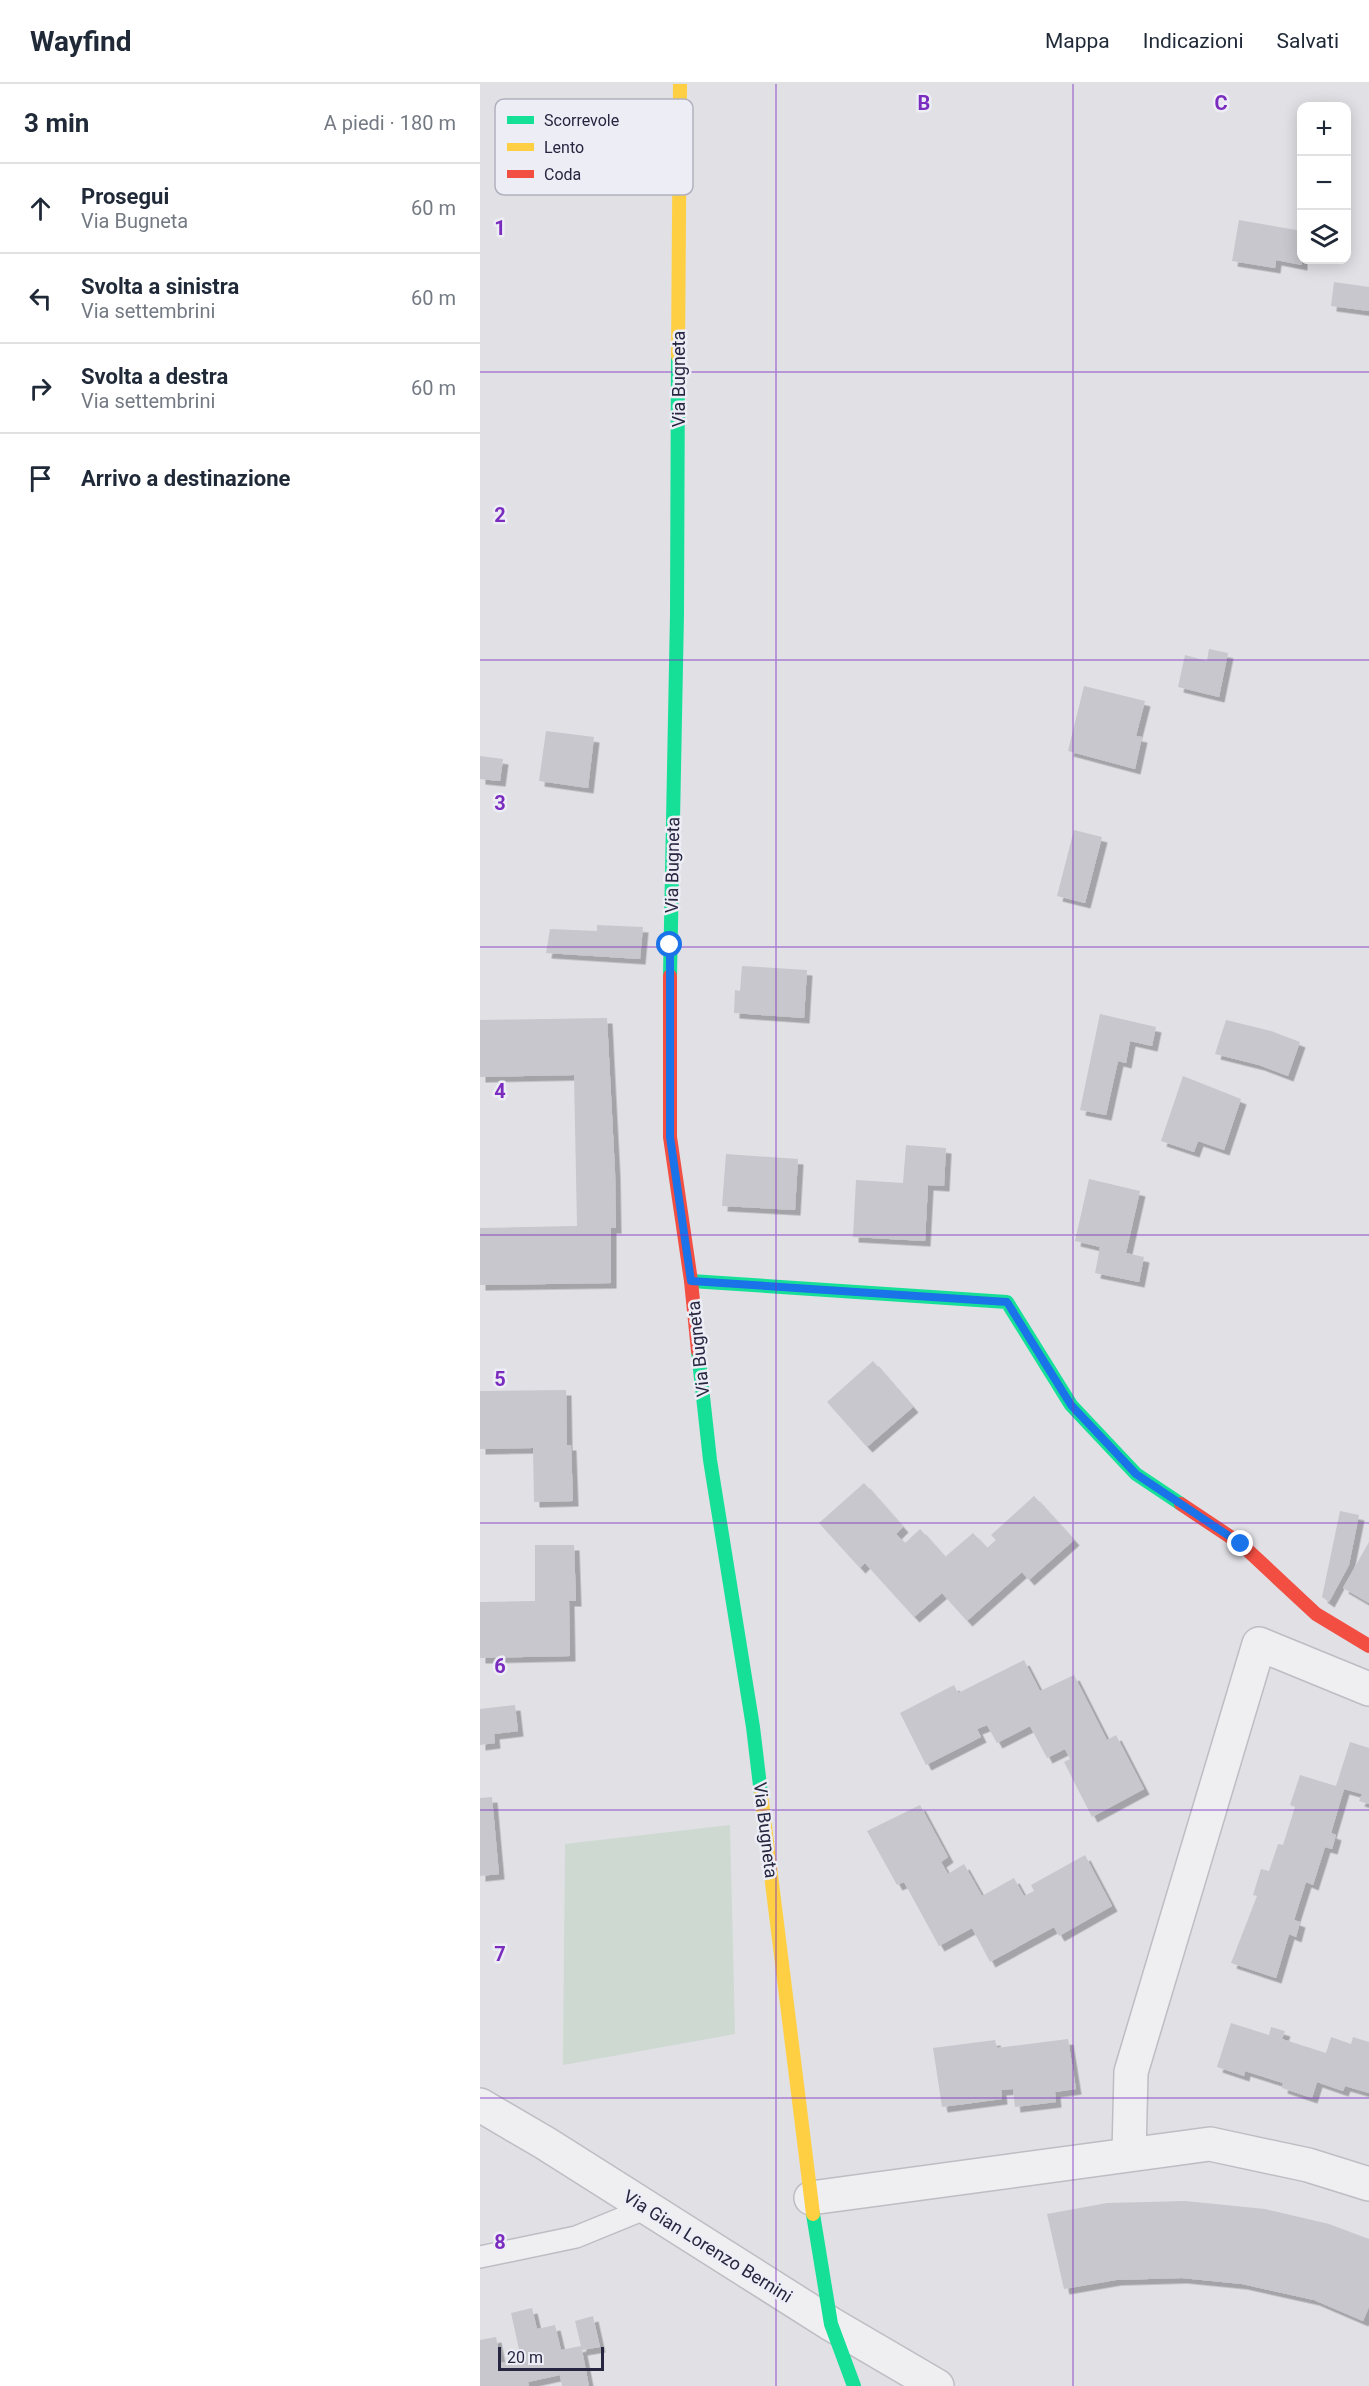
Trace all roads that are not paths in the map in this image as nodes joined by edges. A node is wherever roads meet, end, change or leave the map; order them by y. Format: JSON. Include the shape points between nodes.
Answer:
{"nodes":[{"id":1,"x":680,"y":84,"type":"edge"},
{"id":2,"x":680,"y":99,"type":"edge"},
{"id":3,"x":679,"y":195,"type":"edge"},
{"id":4,"x":691,"y":1281,"type":"junction"},
{"id":5,"x":1369,"y":1646,"type":"edge"},
{"id":6,"x":1369,"y":1689,"type":"edge"},
{"id":7,"x":480,"y":2105,"type":"edge"},
{"id":8,"x":1129,"y":2154,"type":"junction"},
{"id":9,"x":1369,"y":2184,"type":"edge"},
{"id":10,"x":811,"y":2198,"type":"junction"},
{"id":11,"x":647,"y":2208,"type":"junction"},
{"id":12,"x":480,"y":2257,"type":"edge"},
{"id":13,"x":831,"y":2324,"type":"junction"},
{"id":14,"x":854,"y":2386,"type":"edge"},
{"id":15,"x":937,"y":2386,"type":"edge"}],
"edges":[{"from":1,"to":2,"type":"street","name":"Via Bugneta"},
{"from":3,"to":4,"type":"street","name":"Via Bugneta","via":[[670,1137]]},
{"from":4,"to":5,"type":"street","via":[[1007,1302],[1071,1405],[1136,1474],[1241,1544],[1316,1614]]},
{"from":4,"to":10,"type":"street","name":"Via Bugneta","via":[[710,1460],[753,1727]]},
{"from":6,"to":8,"type":"street","via":[[1259,1644],[1131,2072]]},
{"from":7,"to":11,"type":"street","name":"Via Gian Lorenzo Bernini"},
{"from":8,"to":9,"type":"street","via":[[1210,2144],[1308,2165]]},
{"from":8,"to":10,"type":"street"},
{"from":10,"to":13,"type":"street","name":"Via Bugneta"},
{"from":11,"to":12,"type":"lane","via":[[576,2237]]},
{"from":11,"to":13,"type":"street","name":"Via Gian Lorenzo Bernini"},
{"from":13,"to":14,"type":"street","name":"Via Bugneta"},
{"from":13,"to":15,"type":"street","name":"Via Gian Lorenzo Bernini"}]}
